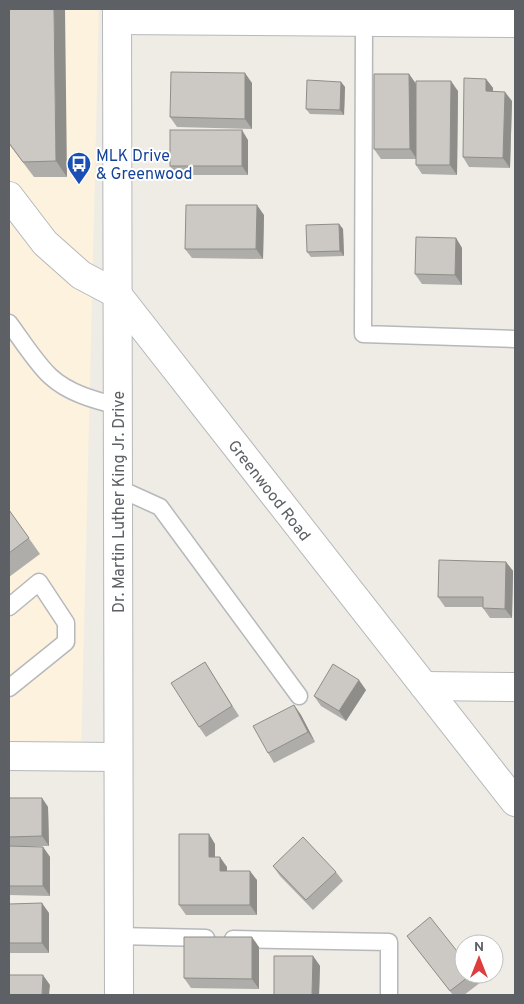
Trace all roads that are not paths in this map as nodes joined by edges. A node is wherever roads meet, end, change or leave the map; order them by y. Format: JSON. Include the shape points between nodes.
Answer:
{"nodes":[{"id":1,"x":117,"y":15,"type":"edge"},
{"id":2,"x":332,"y":15,"type":"edge"},
{"id":3,"x":364,"y":22,"type":"junction"},
{"id":4,"x":515,"y":23,"type":"edge"},
{"id":5,"x":9,"y":196,"type":"edge"},
{"id":6,"x":117,"y":294,"type":"junction"},
{"id":7,"x":9,"y":323,"type":"edge"},
{"id":8,"x":515,"y":338,"type":"edge"},
{"id":9,"x":118,"y":406,"type":"junction"},
{"id":10,"x":118,"y":488,"type":"junction"},
{"id":11,"x":9,"y":607,"type":"edge"},
{"id":12,"x":424,"y":686,"type":"junction"},
{"id":13,"x":515,"y":687,"type":"edge"},
{"id":14,"x":9,"y":688,"type":"edge"},
{"id":15,"x":299,"y":696,"type":"dead end"},
{"id":16,"x":9,"y":756,"type":"edge"},
{"id":17,"x":118,"y":758,"type":"junction"},
{"id":18,"x":515,"y":802,"type":"edge"},
{"id":19,"x":118,"y":936,"type":"junction"},
{"id":20,"x":118,"y":995,"type":"edge"},
{"id":21,"x":389,"y":995,"type":"edge"}],
"edges":[{"from":1,"to":2,"type":"street"},
{"from":1,"to":6,"type":"street","name":"Dr. Martin Luther King Jr. Drive"},
{"from":2,"to":3,"type":"street"},
{"from":3,"to":4,"type":"street"},
{"from":3,"to":8,"type":"lane","via":[[363,334]]},
{"from":5,"to":6,"type":"street","name":"Greenwood Road","via":[[45,243],[82,275]]},
{"from":6,"to":9,"type":"street","name":"Dr. Martin Luther King Jr. Drive"},
{"from":6,"to":12,"type":"street","name":"Greenwood Road"},
{"from":7,"to":9,"type":"lane","via":[[49,375],[65,387]]},
{"from":9,"to":10,"type":"street","name":"Dr. Martin Luther King Jr. Drive"},
{"from":10,"to":15,"type":"lane","via":[[160,508]]},
{"from":10,"to":17,"type":"street","name":"Dr. Martin Luther King Jr. Drive"},
{"from":11,"to":14,"type":"lane","via":[[39,582],[66,623],[66,642]]},
{"from":12,"to":13,"type":"street"},
{"from":12,"to":18,"type":"street","name":"Greenwood Road"},
{"from":16,"to":17,"type":"street"},
{"from":17,"to":19,"type":"street","name":"Dr. Martin Luther King Jr. Drive"},
{"from":19,"to":20,"type":"street","name":"Dr. Martin Luther King Jr. Drive"},
{"from":19,"to":21,"type":"lane","via":[[389,942]]}]}
